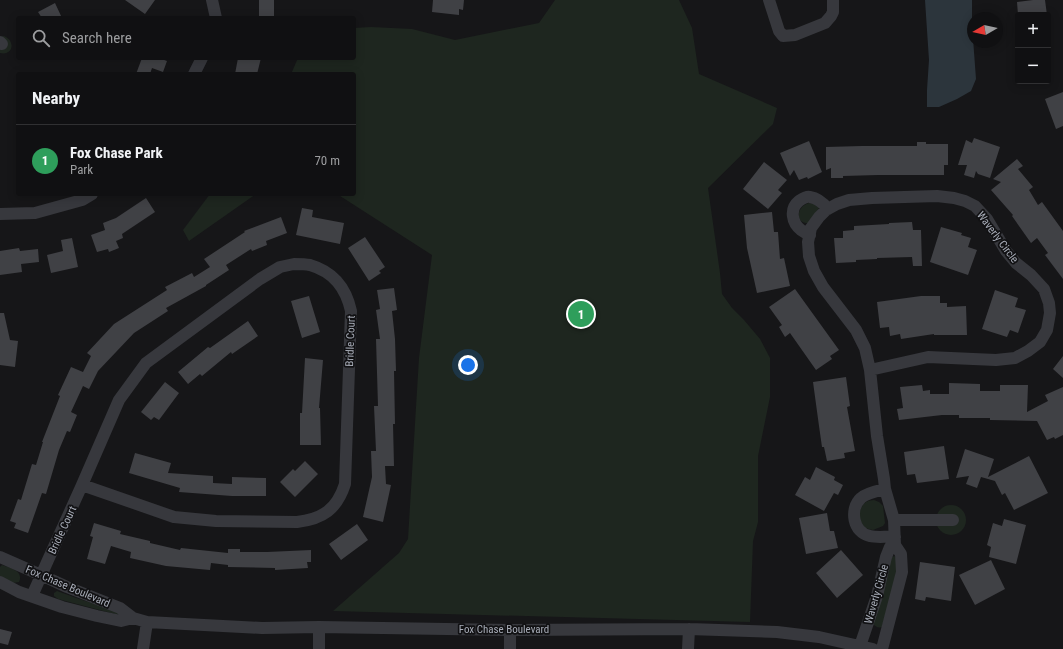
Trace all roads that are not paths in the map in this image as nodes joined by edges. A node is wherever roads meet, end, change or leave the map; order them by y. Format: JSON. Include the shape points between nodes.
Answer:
{"nodes":[{"id":1,"x":212,"y":0,"type":"edge"},
{"id":2,"x":768,"y":0,"type":"edge"},
{"id":3,"x":833,"y":0,"type":"edge"},
{"id":4,"x":216,"y":16,"type":"edge"},
{"id":5,"x":201,"y":60,"type":"edge"},
{"id":6,"x":195,"y":72,"type":"edge"},
{"id":7,"x":89,"y":196,"type":"edge"},
{"id":8,"x":828,"y":209,"type":"junction"},
{"id":9,"x":0,"y":214,"type":"edge"},
{"id":10,"x":810,"y":235,"type":"junction"},
{"id":11,"x":870,"y":370,"type":"junction"},
{"id":12,"x":82,"y":485,"type":"junction"},
{"id":13,"x":885,"y":489,"type":"junction"},
{"id":14,"x":894,"y":520,"type":"junction"},
{"id":15,"x":953,"y":520,"type":"dead end"},
{"id":16,"x":895,"y":541,"type":"junction"},
{"id":17,"x":0,"y":557,"type":"edge"},
{"id":18,"x":41,"y":575,"type":"junction"},
{"id":19,"x":0,"y":582,"type":"edge"},
{"id":20,"x":32,"y":596,"type":"junction"},
{"id":21,"x":133,"y":618,"type":"junction"},
{"id":22,"x":147,"y":622,"type":"junction"},
{"id":23,"x":319,"y":627,"type":"junction"},
{"id":24,"x":689,"y":629,"type":"junction"},
{"id":25,"x":510,"y":630,"type":"junction"},
{"id":26,"x":860,"y":646,"type":"junction"},
{"id":27,"x":143,"y":649,"type":"edge"},
{"id":28,"x":319,"y":649,"type":"edge"},
{"id":29,"x":510,"y":649,"type":"edge"},
{"id":30,"x":688,"y":649,"type":"edge"},
{"id":31,"x":873,"y":649,"type":"edge"},
{"id":32,"x":882,"y":649,"type":"edge"}],
"edges":[{"from":1,"to":4,"type":"street"},
{"from":2,"to":3,"type":"street","via":[[783,36],[794,35],[825,23],[833,12]]},
{"from":5,"to":6,"type":"street"},
{"from":7,"to":9,"type":"street","via":[[35,213]]},
{"from":8,"to":10,"type":"street","name":"Waverly Circle","via":[[811,228]]},
{"from":8,"to":10,"type":"street","via":[[811,197],[803,198],[796,204],[792,213],[795,224]]},
{"from":8,"to":11,"type":"street","name":"Waverly Circle","via":[[849,200],[872,198],[937,196],[965,201],[975,206],[987,219],[1006,251],[1044,289],[1049,303],[1047,330],[1040,342],[1015,358],[996,360],[928,357]]},
{"from":10,"to":11,"type":"street","name":"Waverly Circle","via":[[809,256],[814,271],[856,330],[865,348]]},
{"from":11,"to":13,"type":"street","name":"Waverly Circle"},
{"from":12,"to":12,"type":"street","name":"Bridle Court","via":[[174,517],[216,521],[297,522],[308,521],[326,512],[335,505],[345,484],[351,311],[343,288],[334,277],[309,265],[294,264],[280,267],[146,363],[119,400]]},
{"from":12,"to":18,"type":"street","name":"Bridle Court"},
{"from":13,"to":14,"type":"street","name":"Waverly Circle"},
{"from":13,"to":16,"type":"street","via":[[862,498],[856,505],[853,516],[857,527],[864,534]]},
{"from":14,"to":15,"type":"street"},
{"from":14,"to":16,"type":"street","name":"Waverly Circle"},
{"from":16,"to":26,"type":"street","name":"Waverly Circle","via":[[886,557],[877,596]]},
{"from":16,"to":32,"type":"street","name":"Waverly Circle","via":[[901,554],[902,572]]},
{"from":17,"to":18,"type":"street","name":"Fox Chase Boulevard"},
{"from":18,"to":20,"type":"street","name":"Bridle Court"},
{"from":18,"to":21,"type":"street","name":"Fox Chase Boulevard","via":[[120,608]]},
{"from":19,"to":20,"type":"street","name":"Fox Chase Boulevard"},
{"from":20,"to":21,"type":"street","name":"Fox Chase Boulevard","via":[[98,616],[122,621]]},
{"from":21,"to":22,"type":"street","name":"Fox Chase Boulevard"},
{"from":22,"to":23,"type":"street","name":"Fox Chase Boulevard","via":[[262,628]]},
{"from":22,"to":27,"type":"street"},
{"from":23,"to":25,"type":"street","name":"Fox Chase Boulevard"},
{"from":23,"to":28,"type":"street"},
{"from":24,"to":25,"type":"street","name":"Fox Chase Boulevard"},
{"from":24,"to":26,"type":"street","name":"Fox Chase Boulevard","via":[[777,632],[819,637]]},
{"from":24,"to":30,"type":"street"},
{"from":25,"to":29,"type":"street"},
{"from":26,"to":31,"type":"street","name":"Fox Chase Boulevard"}]}
